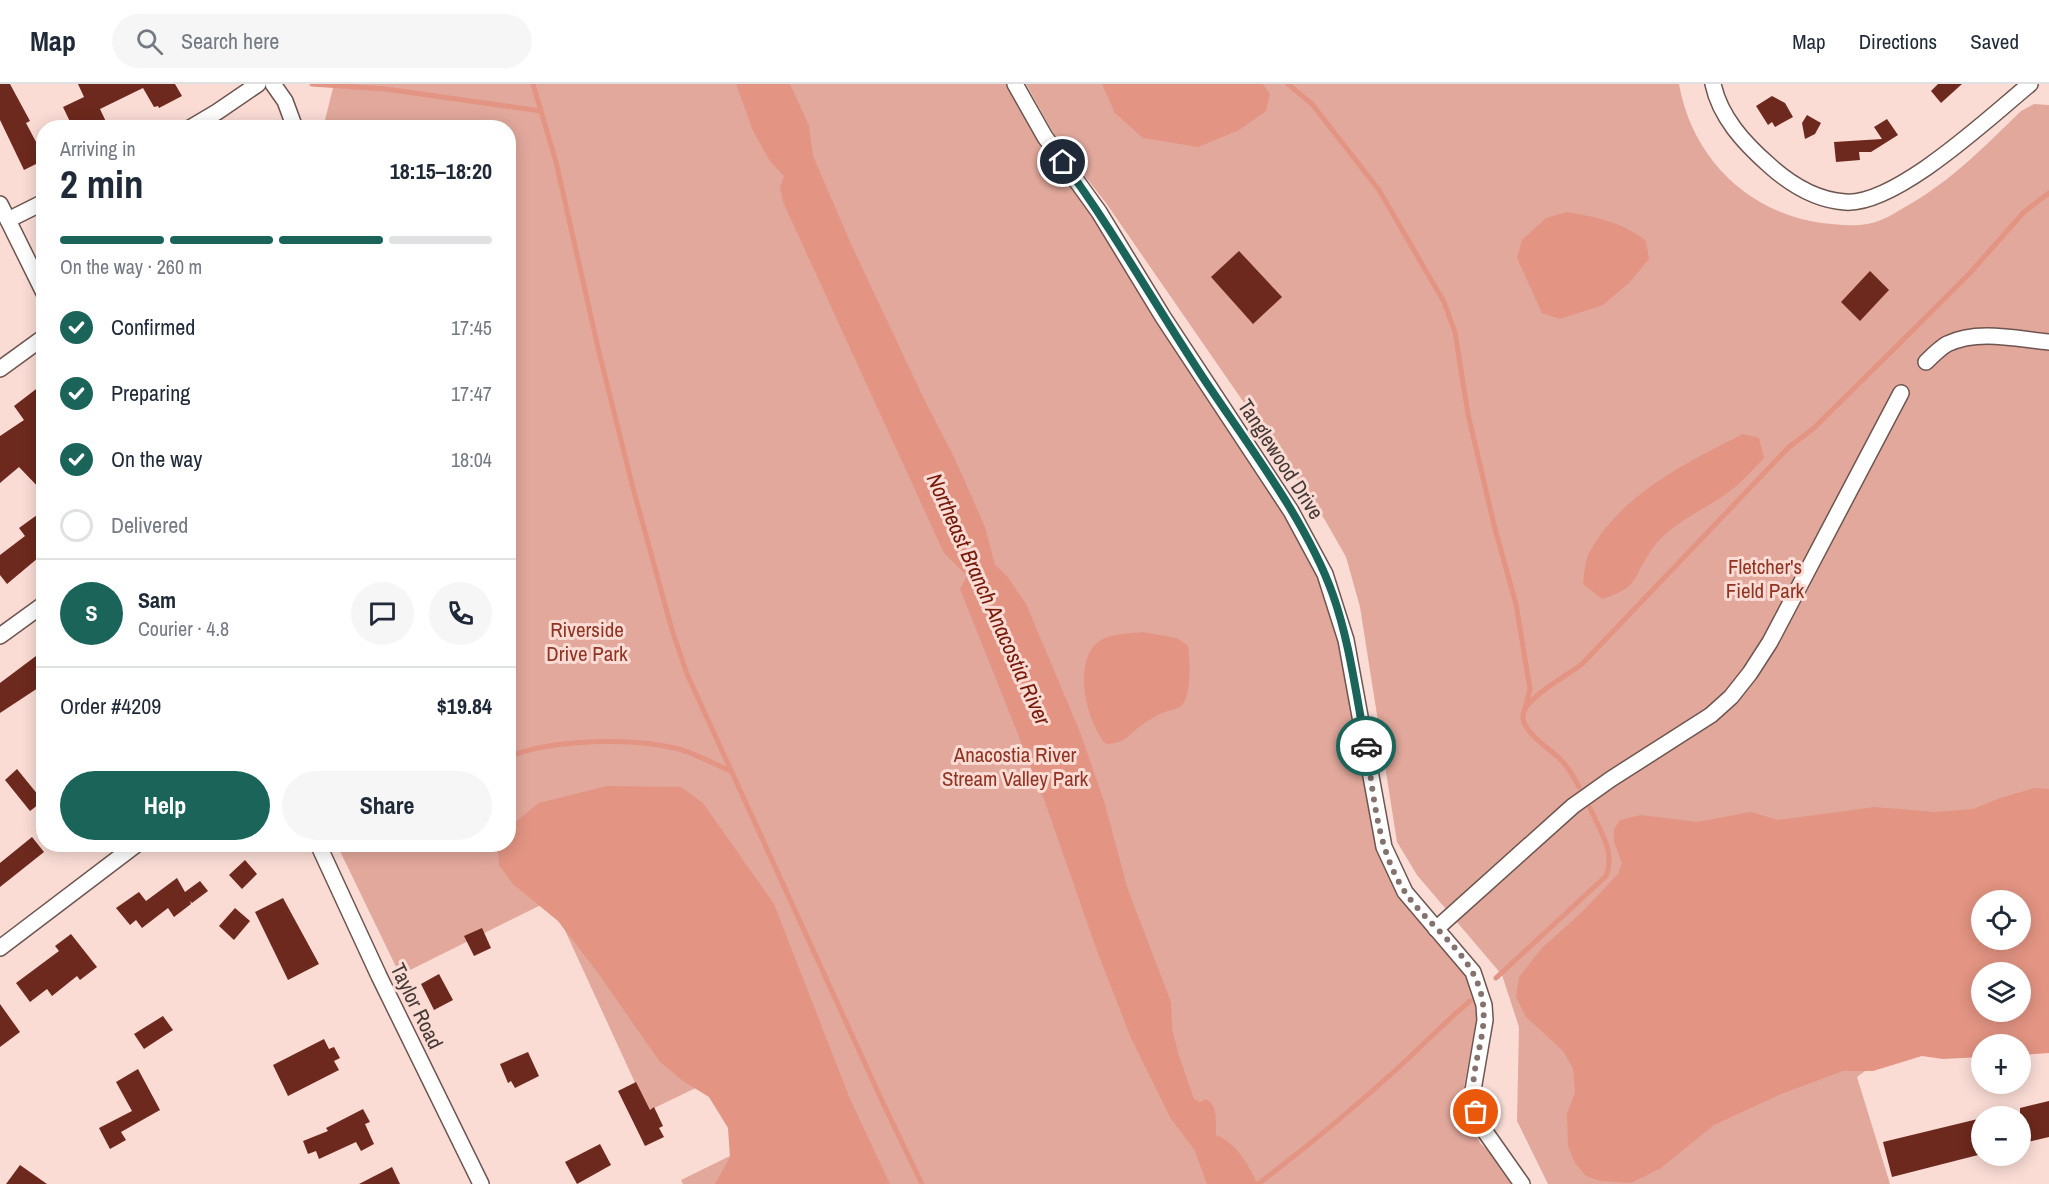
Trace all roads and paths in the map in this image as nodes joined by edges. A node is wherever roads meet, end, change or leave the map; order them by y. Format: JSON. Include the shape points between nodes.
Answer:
{"nodes":[{"id":1,"x":258,"y":84,"type":"edge"},
{"id":2,"x":273,"y":84,"type":"edge"},
{"id":3,"x":1015,"y":84,"type":"edge"},
{"id":4,"x":1713,"y":84,"type":"edge"},
{"id":5,"x":2031,"y":84,"type":"edge"},
{"id":6,"x":204,"y":120,"type":"edge"},
{"id":7,"x":292,"y":120,"type":"edge"},
{"id":8,"x":0,"y":204,"type":"edge"},
{"id":9,"x":36,"y":206,"type":"edge"},
{"id":10,"x":8,"y":220,"type":"junction"},
{"id":11,"x":36,"y":277,"type":"edge"},
{"id":12,"x":2049,"y":342,"type":"edge"},
{"id":13,"x":36,"y":343,"type":"edge"},
{"id":14,"x":1926,"y":362,"type":"dead end"},
{"id":15,"x":0,"y":369,"type":"edge"},
{"id":16,"x":1901,"y":393,"type":"dead end"},
{"id":17,"x":36,"y":610,"type":"edge"},
{"id":18,"x":0,"y":636,"type":"edge"},
{"id":19,"x":126,"y":852,"type":"edge"},
{"id":20,"x":322,"y":852,"type":"edge"},
{"id":21,"x":1436,"y":929,"type":"junction"},
{"id":22,"x":0,"y":948,"type":"edge"},
{"id":23,"x":481,"y":1184,"type":"edge"},
{"id":24,"x":1522,"y":1184,"type":"edge"}],
"edges":[{"from":1,"to":6,"type":"street"},
{"from":2,"to":7,"type":"street"},
{"from":3,"to":21,"type":"street","name":"Tanglewood Drive","via":[[1045,137],[1099,212],[1316,555],[1346,640],[1384,848],[1405,892]]},
{"from":4,"to":5,"type":"street","via":[[1729,123],[1754,152],[1794,184],[1827,200],[1848,202],[1888,190],[1917,173]]},
{"from":8,"to":10,"type":"street"},
{"from":9,"to":10,"type":"street"},
{"from":10,"to":11,"type":"street"},
{"from":12,"to":14,"type":"street","via":[[1988,336],[1964,339],[1946,345]]},
{"from":13,"to":15,"type":"street"},
{"from":16,"to":21,"type":"street","via":[[1770,642],[1731,697],[1711,715],[1573,806]]},
{"from":17,"to":18,"type":"street"},
{"from":19,"to":22,"type":"street"},
{"from":20,"to":23,"type":"street","name":"Taylor Road"},
{"from":21,"to":24,"type":"street","name":"Tanglewood Drive","via":[[1473,972],[1485,1020],[1473,1090],[1476,1112]]}]}
